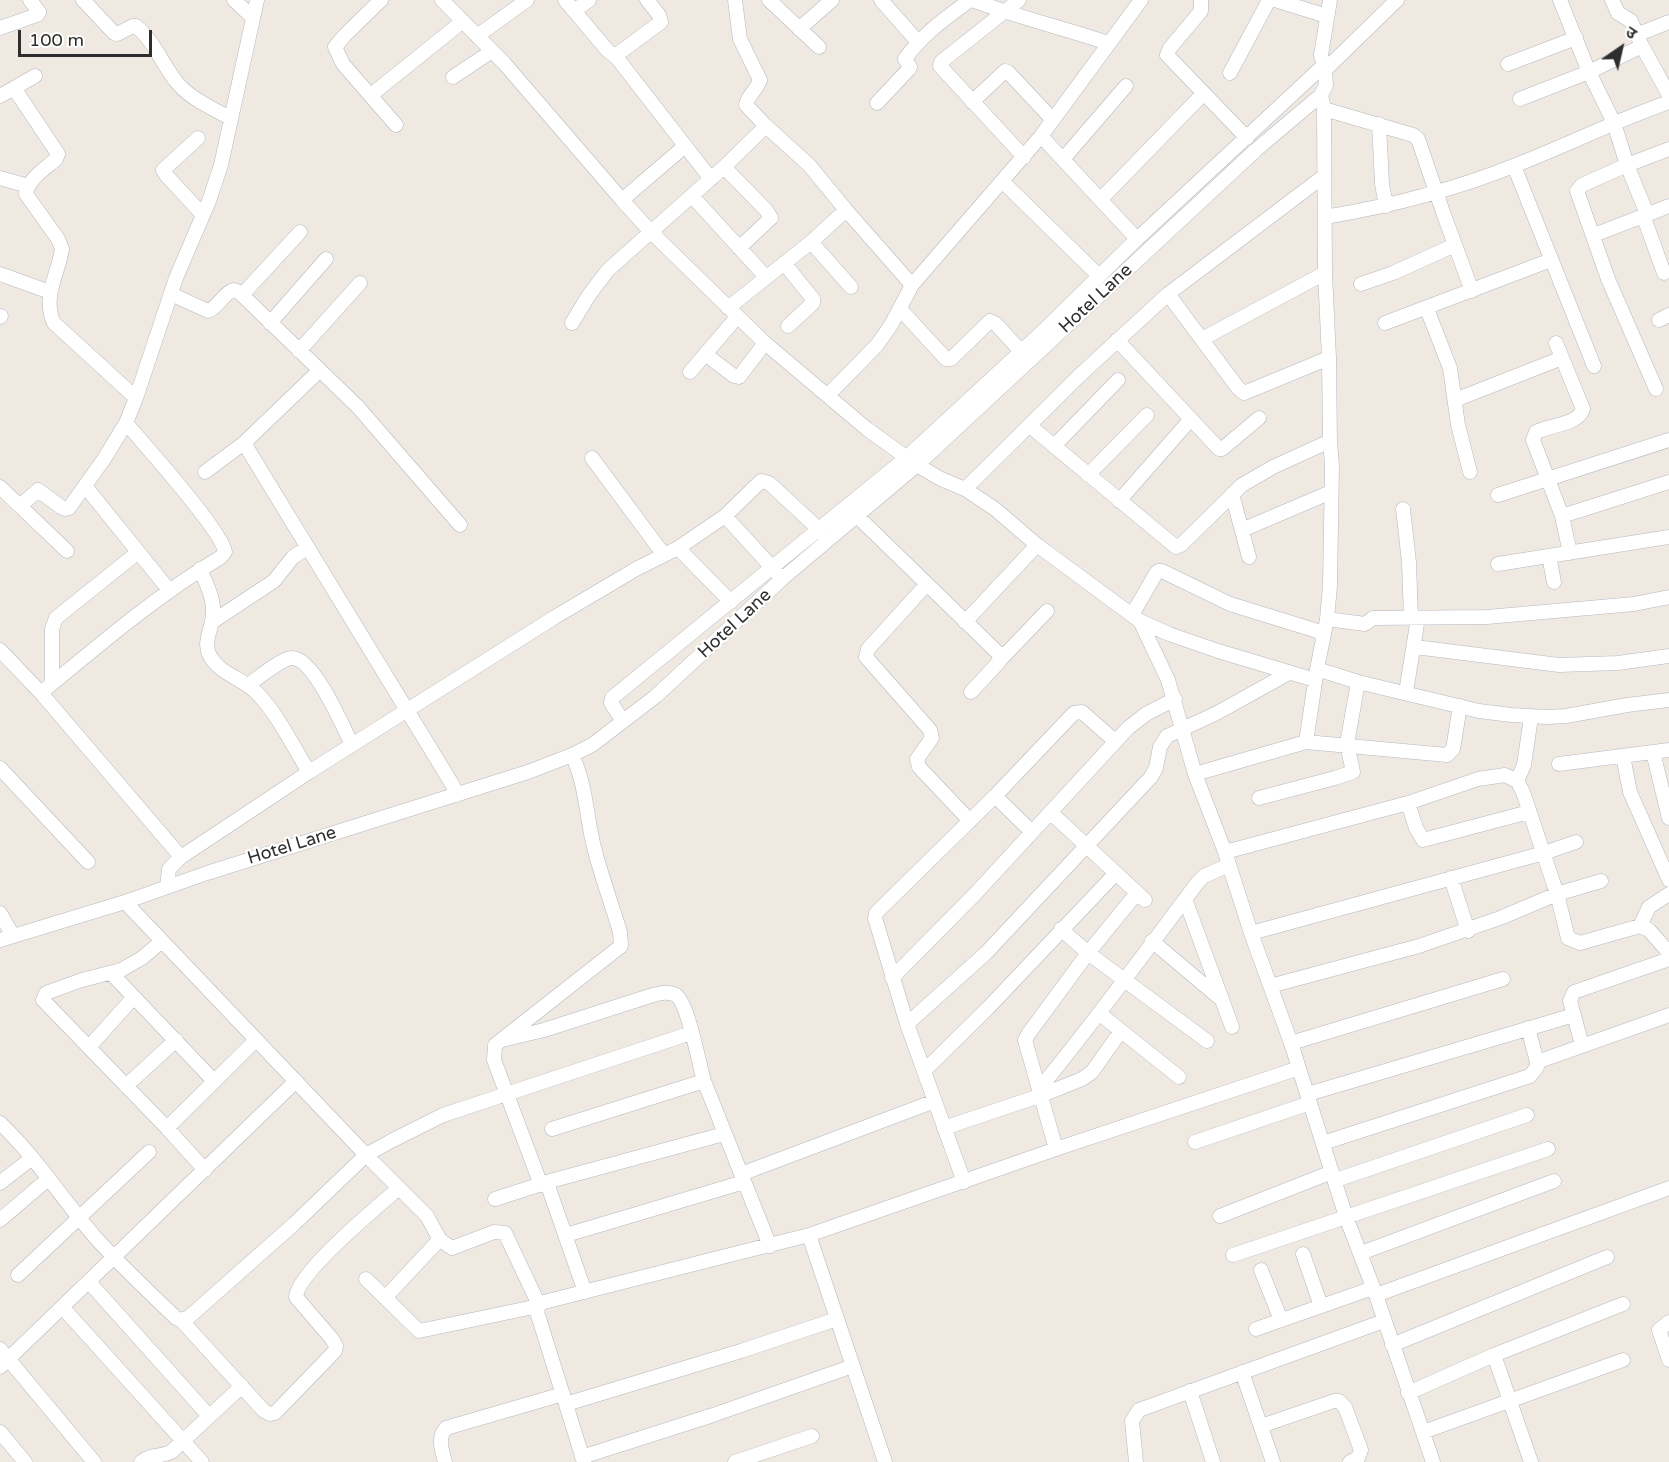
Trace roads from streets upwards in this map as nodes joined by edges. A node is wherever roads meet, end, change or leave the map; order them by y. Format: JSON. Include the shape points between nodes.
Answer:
{"nodes":[{"id":1,"x":30,"y":0,"type":"edge"},
{"id":2,"x":83,"y":0,"type":"edge"},
{"id":3,"x":234,"y":0,"type":"edge"},
{"id":4,"x":257,"y":0,"type":"edge"},
{"id":5,"x":381,"y":0,"type":"edge"},
{"id":6,"x":442,"y":0,"type":"edge"},
{"id":7,"x":527,"y":0,"type":"edge"},
{"id":8,"x":590,"y":0,"type":"edge"},
{"id":9,"x":647,"y":0,"type":"edge"},
{"id":10,"x":735,"y":0,"type":"edge"},
{"id":11,"x":769,"y":0,"type":"edge"},
{"id":12,"x":832,"y":0,"type":"edge"},
{"id":13,"x":881,"y":0,"type":"edge"},
{"id":14,"x":971,"y":0,"type":"edge"},
{"id":15,"x":1019,"y":0,"type":"edge"},
{"id":16,"x":1201,"y":0,"type":"edge"},
{"id":17,"x":1269,"y":0,"type":"edge"},
{"id":18,"x":1275,"y":0,"type":"edge"},
{"id":19,"x":1330,"y":0,"type":"edge"},
{"id":20,"x":1397,"y":0,"type":"edge"},
{"id":21,"x":1560,"y":0,"type":"edge"},
{"id":22,"x":1612,"y":0,"type":"edge"},
{"id":23,"x":1138,"y":1,"type":"edge"},
{"id":24,"x":569,"y":5,"type":"edge"},
{"id":25,"x":1005,"y":12,"type":"junction"},
{"id":26,"x":1327,"y":16,"type":"junction"},
{"id":27,"x":252,"y":17,"type":"junction"},
{"id":28,"x":463,"y":21,"type":"junction"},
{"id":29,"x":1669,"y":22,"type":"edge"},
{"id":30,"x":0,"y":28,"type":"edge"},
{"id":31,"x":799,"y":29,"type":"junction"},
{"id":32,"x":477,"y":36,"type":"junction"},
{"id":33,"x":1576,"y":38,"type":"junction"},
{"id":34,"x":1639,"y":41,"type":"junction"},
{"id":35,"x":918,"y":42,"type":"junction"},
{"id":36,"x":1108,"y":43,"type":"junction"},
{"id":37,"x":819,"y":47,"type":"dead end"},
{"id":38,"x":492,"y":51,"type":"junction"},
{"id":39,"x":617,"y":58,"type":"junction"},
{"id":40,"x":1508,"y":64,"type":"dead end"},
{"id":41,"x":1325,"y":72,"type":"junction"},
{"id":42,"x":1589,"y":72,"type":"junction"},
{"id":43,"x":1230,"y":73,"type":"dead end"},
{"id":44,"x":35,"y":76,"type":"dead end"},
{"id":45,"x":453,"y":77,"type":"dead end"},
{"id":46,"x":1126,"y":86,"type":"dead end"},
{"id":47,"x":14,"y":88,"type":"junction"},
{"id":48,"x":1203,"y":94,"type":"junction"},
{"id":49,"x":371,"y":95,"type":"junction"},
{"id":50,"x":1669,"y":95,"type":"edge"},
{"id":51,"x":0,"y":96,"type":"edge"},
{"id":52,"x":1520,"y":99,"type":"dead end"},
{"id":53,"x":972,"y":102,"type":"junction"},
{"id":54,"x":1323,"y":102,"type":"junction"},
{"id":55,"x":1669,"y":102,"type":"edge"},
{"id":56,"x":877,"y":103,"type":"dead end"},
{"id":57,"x":230,"y":118,"type":"junction"},
{"id":58,"x":1053,"y":120,"type":"junction"},
{"id":59,"x":1614,"y":123,"type":"junction"},
{"id":60,"x":1379,"y":124,"type":"junction"},
{"id":61,"x":396,"y":125,"type":"dead end"},
{"id":62,"x":766,"y":126,"type":"junction"},
{"id":63,"x":1041,"y":136,"type":"junction"},
{"id":64,"x":198,"y":138,"type":"dead end"},
{"id":65,"x":1247,"y":138,"type":"junction"},
{"id":66,"x":685,"y":146,"type":"junction"},
{"id":67,"x":1669,"y":149,"type":"edge"},
{"id":68,"x":1024,"y":157,"type":"junction"},
{"id":69,"x":1064,"y":158,"type":"junction"},
{"id":70,"x":1627,"y":165,"type":"junction"},
{"id":71,"x":1514,"y":166,"type":"junction"},
{"id":72,"x":724,"y":167,"type":"junction"},
{"id":73,"x":1324,"y":176,"type":"junction"},
{"id":74,"x":0,"y":178,"type":"edge"},
{"id":75,"x":711,"y":179,"type":"junction"},
{"id":76,"x":1002,"y":181,"type":"junction"},
{"id":77,"x":28,"y":186,"type":"junction"},
{"id":78,"x":1437,"y":193,"type":"junction"},
{"id":79,"x":692,"y":195,"type":"junction"},
{"id":80,"x":1101,"y":199,"type":"junction"},
{"id":81,"x":621,"y":200,"type":"junction"},
{"id":82,"x":1386,"y":206,"type":"junction"},
{"id":83,"x":1669,"y":206,"type":"edge"},
{"id":84,"x":846,"y":210,"type":"junction"},
{"id":85,"x":203,"y":214,"type":"junction"},
{"id":86,"x":1645,"y":214,"type":"junction"},
{"id":87,"x":1325,"y":217,"type":"junction"},
{"id":88,"x":300,"y":232,"type":"dead end"},
{"id":89,"x":651,"y":232,"type":"junction"},
{"id":90,"x":1594,"y":235,"type":"junction"},
{"id":91,"x":1137,"y":239,"type":"junction"},
{"id":92,"x":811,"y":242,"type":"junction"},
{"id":93,"x":1455,"y":245,"type":"junction"},
{"id":94,"x":739,"y":248,"type":"junction"},
{"id":95,"x":326,"y":259,"type":"dead end"},
{"id":96,"x":1551,"y":260,"type":"junction"},
{"id":97,"x":784,"y":263,"type":"junction"},
{"id":98,"x":1325,"y":273,"type":"junction"},
{"id":99,"x":1664,"y":273,"type":"dead end"},
{"id":100,"x":0,"y":274,"type":"edge"},
{"id":101,"x":1100,"y":276,"type":"junction"},
{"id":102,"x":766,"y":277,"type":"junction"},
{"id":103,"x":360,"y":283,"type":"dead end"},
{"id":104,"x":1360,"y":284,"type":"dead end"},
{"id":105,"x":912,"y":285,"type":"junction"},
{"id":106,"x":852,"y":287,"type":"dead end"},
{"id":107,"x":1472,"y":291,"type":"junction"},
{"id":108,"x":50,"y":292,"type":"junction"},
{"id":109,"x":171,"y":294,"type":"junction"},
{"id":110,"x":1168,"y":294,"type":"junction"},
{"id":111,"x":242,"y":295,"type":"junction"},
{"id":112,"x":900,"y":309,"type":"junction"},
{"id":113,"x":1427,"y":309,"type":"junction"},
{"id":114,"x":733,"y":312,"type":"junction"},
{"id":115,"x":270,"y":323,"type":"junction"},
{"id":116,"x":572,"y":323,"type":"dead end"},
{"id":117,"x":1385,"y":323,"type":"dead end"},
{"id":118,"x":788,"y":326,"type":"dead end"},
{"id":119,"x":1202,"y":339,"type":"junction"},
{"id":120,"x":1117,"y":340,"type":"junction"},
{"id":121,"x":765,"y":343,"type":"junction"},
{"id":122,"x":1556,"y":343,"type":"dead end"},
{"id":123,"x":299,"y":351,"type":"junction"},
{"id":124,"x":705,"y":354,"type":"junction"},
{"id":125,"x":1025,"y":356,"type":"junction"},
{"id":126,"x":1329,"y":358,"type":"junction"},
{"id":127,"x":1562,"y":358,"type":"junction"},
{"id":128,"x":1594,"y":366,"type":"dead end"},
{"id":129,"x":319,"y":370,"type":"junction"},
{"id":130,"x":690,"y":372,"type":"dead end"},
{"id":131,"x":1118,"y":380,"type":"dead end"},
{"id":132,"x":1656,"y":389,"type":"dead end"},
{"id":133,"x":828,"y":395,"type":"junction"},
{"id":134,"x":136,"y":398,"type":"junction"},
{"id":135,"x":1455,"y":400,"type":"junction"},
{"id":136,"x":1147,"y":415,"type":"dead end"},
{"id":137,"x":1258,"y":418,"type":"dead end"},
{"id":138,"x":1190,"y":420,"type":"junction"},
{"id":139,"x":126,"y":423,"type":"junction"},
{"id":140,"x":1030,"y":426,"type":"junction"},
{"id":141,"x":1669,"y":440,"type":"edge"},
{"id":142,"x":1330,"y":441,"type":"junction"},
{"id":143,"x":244,"y":443,"type":"junction"},
{"id":144,"x":1054,"y":446,"type":"junction"},
{"id":145,"x":592,"y":458,"type":"dead end"},
{"id":146,"x":911,"y":461,"type":"junction"},
{"id":147,"x":205,"y":472,"type":"dead end"},
{"id":148,"x":1470,"y":472,"type":"dead end"},
{"id":149,"x":1088,"y":475,"type":"junction"},
{"id":150,"x":1548,"y":479,"type":"junction"},
{"id":151,"x":85,"y":486,"type":"junction"},
{"id":152,"x":0,"y":487,"type":"edge"},
{"id":153,"x":1668,"y":487,"type":"edge"},
{"id":154,"x":965,"y":489,"type":"junction"},
{"id":155,"x":1331,"y":492,"type":"junction"},
{"id":156,"x":1232,"y":494,"type":"junction"},
{"id":157,"x":1498,"y":495,"type":"dead end"},
{"id":158,"x":1119,"y":501,"type":"junction"},
{"id":159,"x":20,"y":506,"type":"junction"},
{"id":160,"x":1403,"y":509,"type":"dead end"},
{"id":161,"x":725,"y":516,"type":"junction"},
{"id":162,"x":857,"y":516,"type":"junction"},
{"id":163,"x":1562,"y":516,"type":"junction"},
{"id":164,"x":460,"y":525,"type":"dead end"},
{"id":165,"x":1242,"y":530,"type":"junction"},
{"id":166,"x":824,"y":534,"type":"junction"},
{"id":167,"x":1669,"y":537,"type":"edge"},
{"id":168,"x":1037,"y":545,"type":"junction"},
{"id":169,"x":678,"y":548,"type":"junction"},
{"id":170,"x":307,"y":549,"type":"junction"},
{"id":171,"x":67,"y":551,"type":"dead end"},
{"id":172,"x":136,"y":553,"type":"junction"},
{"id":173,"x":1570,"y":553,"type":"junction"},
{"id":174,"x":664,"y":555,"type":"junction"},
{"id":175,"x":1549,"y":556,"type":"junction"},
{"id":176,"x":1249,"y":557,"type":"dead end"},
{"id":177,"x":1498,"y":564,"type":"dead end"},
{"id":178,"x":200,"y":569,"type":"junction"},
{"id":179,"x":777,"y":573,"type":"junction"},
{"id":180,"x":1554,"y":582,"type":"dead end"},
{"id":181,"x":927,"y":584,"type":"junction"},
{"id":182,"x":169,"y":590,"type":"junction"},
{"id":183,"x":1669,"y":597,"type":"edge"},
{"id":184,"x":731,"y":602,"type":"junction"},
{"id":185,"x":1047,"y":611,"type":"dead end"},
{"id":186,"x":1136,"y":618,"type":"junction"},
{"id":187,"x":1414,"y":618,"type":"junction"},
{"id":188,"x":212,"y":622,"type":"junction"},
{"id":189,"x":965,"y":622,"type":"junction"},
{"id":190,"x":1326,"y":626,"type":"junction"},
{"id":191,"x":1415,"y":647,"type":"junction"},
{"id":192,"x":0,"y":650,"type":"edge"},
{"id":193,"x":1669,"y":656,"type":"edge"},
{"id":194,"x":1000,"y":660,"type":"junction"},
{"id":195,"x":1289,"y":673,"type":"junction"},
{"id":196,"x":1316,"y":675,"type":"junction"},
{"id":197,"x":1358,"y":682,"type":"junction"},
{"id":198,"x":52,"y":683,"type":"junction"},
{"id":199,"x":248,"y":685,"type":"junction"},
{"id":200,"x":971,"y":692,"type":"dead end"},
{"id":201,"x":1406,"y":692,"type":"junction"},
{"id":202,"x":41,"y":693,"type":"junction"},
{"id":203,"x":1175,"y":699,"type":"junction"},
{"id":204,"x":1669,"y":700,"type":"edge"},
{"id":205,"x":1460,"y":706,"type":"junction"},
{"id":206,"x":407,"y":710,"type":"junction"},
{"id":207,"x":618,"y":715,"type":"junction"},
{"id":208,"x":1531,"y":717,"type":"junction"},
{"id":209,"x":1181,"y":729,"type":"junction"},
{"id":210,"x":1115,"y":741,"type":"junction"},
{"id":211,"x":1306,"y":742,"type":"junction"},
{"id":212,"x":1347,"y":744,"type":"junction"},
{"id":213,"x":352,"y":745,"type":"junction"},
{"id":214,"x":1669,"y":750,"type":"edge"},
{"id":215,"x":1653,"y":752,"type":"junction"},
{"id":216,"x":572,"y":755,"type":"junction"},
{"id":217,"x":1623,"y":756,"type":"junction"},
{"id":218,"x":1559,"y":764,"type":"dead end"},
{"id":219,"x":0,"y":768,"type":"edge"},
{"id":220,"x":309,"y":772,"type":"junction"},
{"id":221,"x":1195,"y":774,"type":"junction"},
{"id":222,"x":1517,"y":781,"type":"junction"},
{"id":223,"x":454,"y":789,"type":"junction"},
{"id":224,"x":995,"y":796,"type":"junction"},
{"id":225,"x":1259,"y":798,"type":"dead end"},
{"id":226,"x":1408,"y":802,"type":"junction"},
{"id":227,"x":1050,"y":812,"type":"junction"},
{"id":228,"x":1529,"y":812,"type":"junction"},
{"id":229,"x":1669,"y":818,"type":"edge"},
{"id":230,"x":970,"y":821,"type":"junction"},
{"id":231,"x":1031,"y":831,"type":"junction"},
{"id":232,"x":1576,"y":842,"type":"dead end"},
{"id":233,"x":1086,"y":846,"type":"junction"},
{"id":234,"x":1544,"y":853,"type":"junction"},
{"id":235,"x":182,"y":857,"type":"junction"},
{"id":236,"x":1227,"y":858,"type":"junction"},
{"id":237,"x":88,"y":862,"type":"dead end"},
{"id":238,"x":1116,"y":873,"type":"junction"},
{"id":239,"x":1451,"y":878,"type":"junction"},
{"id":240,"x":1669,"y":880,"type":"edge"},
{"id":241,"x":167,"y":881,"type":"junction"},
{"id":242,"x":1601,"y":881,"type":"dead end"},
{"id":243,"x":1557,"y":894,"type":"junction"},
{"id":244,"x":1669,"y":894,"type":"edge"},
{"id":245,"x":1185,"y":899,"type":"junction"},
{"id":246,"x":125,"y":902,"type":"junction"},
{"id":247,"x":1640,"y":926,"type":"junction"},
{"id":248,"x":4,"y":927,"type":"edge"},
{"id":249,"x":1061,"y":929,"type":"junction"},
{"id":250,"x":1468,"y":931,"type":"junction"},
{"id":251,"x":1251,"y":933,"type":"junction"},
{"id":252,"x":162,"y":941,"type":"junction"},
{"id":253,"x":1152,"y":941,"type":"junction"},
{"id":254,"x":1089,"y":953,"type":"junction"},
{"id":255,"x":1669,"y":953,"type":"edge"},
{"id":256,"x":1669,"y":959,"type":"edge"},
{"id":257,"x":111,"y":973,"type":"junction"},
{"id":258,"x":892,"y":978,"type":"junction"},
{"id":259,"x":1124,"y":979,"type":"junction"},
{"id":260,"x":1503,"y":979,"type":"dead end"},
{"id":261,"x":1270,"y":986,"type":"junction"},
{"id":262,"x":134,"y":997,"type":"junction"},
{"id":263,"x":1222,"y":1000,"type":"junction"},
{"id":264,"x":1100,"y":1014,"type":"junction"},
{"id":265,"x":1574,"y":1015,"type":"junction"},
{"id":266,"x":1669,"y":1015,"type":"edge"},
{"id":267,"x":907,"y":1024,"type":"junction"},
{"id":268,"x":1232,"y":1027,"type":"dead end"},
{"id":269,"x":1528,"y":1028,"type":"junction"},
{"id":270,"x":1121,"y":1031,"type":"junction"},
{"id":271,"x":691,"y":1033,"type":"junction"},
{"id":272,"x":176,"y":1040,"type":"junction"},
{"id":273,"x":256,"y":1040,"type":"junction"},
{"id":274,"x":500,"y":1040,"type":"junction"},
{"id":275,"x":1207,"y":1041,"type":"dead end"},
{"id":276,"x":1291,"y":1043,"type":"junction"},
{"id":277,"x":1582,"y":1046,"type":"junction"},
{"id":278,"x":89,"y":1047,"type":"junction"},
{"id":279,"x":1537,"y":1062,"type":"junction"},
{"id":280,"x":1299,"y":1068,"type":"junction"},
{"id":281,"x":925,"y":1070,"type":"junction"},
{"id":282,"x":1179,"y":1077,"type":"dead end"},
{"id":283,"x":214,"y":1081,"type":"junction"},
{"id":284,"x":296,"y":1081,"type":"junction"},
{"id":285,"x":704,"y":1081,"type":"junction"},
{"id":286,"x":126,"y":1086,"type":"junction"},
{"id":287,"x":1041,"y":1092,"type":"junction"},
{"id":288,"x":506,"y":1094,"type":"junction"},
{"id":289,"x":1309,"y":1098,"type":"junction"},
{"id":290,"x":935,"y":1101,"type":"junction"},
{"id":291,"x":1527,"y":1115,"type":"dead end"},
{"id":292,"x":0,"y":1124,"type":"edge"},
{"id":293,"x":167,"y":1128,"type":"junction"},
{"id":294,"x":944,"y":1128,"type":"junction"},
{"id":295,"x":552,"y":1129,"type":"dead end"},
{"id":296,"x":724,"y":1134,"type":"junction"},
{"id":297,"x":6,"y":1139,"type":"edge"},
{"id":298,"x":1195,"y":1143,"type":"dead end"},
{"id":299,"x":1323,"y":1143,"type":"junction"},
{"id":300,"x":1056,"y":1149,"type":"junction"},
{"id":301,"x":1548,"y":1149,"type":"dead end"},
{"id":302,"x":149,"y":1152,"type":"dead end"},
{"id":303,"x":366,"y":1155,"type":"junction"},
{"id":304,"x":32,"y":1158,"type":"junction"},
{"id":305,"x":205,"y":1170,"type":"junction"},
{"id":306,"x":1334,"y":1176,"type":"junction"},
{"id":307,"x":742,"y":1178,"type":"junction"},
{"id":308,"x":48,"y":1179,"type":"junction"},
{"id":309,"x":1554,"y":1181,"type":"dead end"},
{"id":310,"x":964,"y":1182,"type":"junction"},
{"id":311,"x":0,"y":1183,"type":"edge"},
{"id":312,"x":544,"y":1184,"type":"junction"},
{"id":313,"x":399,"y":1188,"type":"junction"},
{"id":314,"x":1669,"y":1188,"type":"edge"},
{"id":315,"x":495,"y":1200,"type":"dead end"},
{"id":316,"x":1220,"y":1216,"type":"dead end"},
{"id":317,"x":1346,"y":1217,"type":"junction"},
{"id":318,"x":79,"y":1218,"type":"junction"},
{"id":319,"x":0,"y":1220,"type":"edge"},
{"id":320,"x":566,"y":1235,"type":"junction"},
{"id":321,"x":809,"y":1235,"type":"junction"},
{"id":322,"x":440,"y":1239,"type":"junction"},
{"id":323,"x":770,"y":1246,"type":"junction"},
{"id":324,"x":1361,"y":1253,"type":"junction"},
{"id":325,"x":1303,"y":1254,"type":"dead end"},
{"id":326,"x":1233,"y":1255,"type":"dead end"},
{"id":327,"x":1607,"y":1257,"type":"dead end"},
{"id":328,"x":114,"y":1258,"type":"junction"},
{"id":329,"x":1261,"y":1270,"type":"dead end"},
{"id":330,"x":18,"y":1275,"type":"dead end"},
{"id":331,"x":366,"y":1279,"type":"dead end"},
{"id":332,"x":89,"y":1282,"type":"junction"},
{"id":333,"x":585,"y":1292,"type":"junction"},
{"id":334,"x":1375,"y":1292,"type":"junction"},
{"id":335,"x":385,"y":1298,"type":"junction"},
{"id":336,"x":1623,"y":1304,"type":"dead end"},
{"id":337,"x":1321,"y":1306,"type":"junction"},
{"id":338,"x":63,"y":1308,"type":"junction"},
{"id":339,"x":538,"y":1308,"type":"junction"},
{"id":340,"x":837,"y":1319,"type":"junction"},
{"id":341,"x":181,"y":1320,"type":"junction"},
{"id":342,"x":1281,"y":1320,"type":"junction"},
{"id":343,"x":1384,"y":1321,"type":"junction"},
{"id":344,"x":1669,"y":1322,"type":"edge"},
{"id":345,"x":1256,"y":1329,"type":"dead end"},
{"id":346,"x":1392,"y":1345,"type":"junction"},
{"id":347,"x":1494,"y":1355,"type":"junction"},
{"id":348,"x":3,"y":1358,"type":"edge"},
{"id":349,"x":1623,"y":1360,"type":"dead end"},
{"id":350,"x":1669,"y":1360,"type":"edge"},
{"id":351,"x":853,"y":1366,"type":"junction"},
{"id":352,"x":1242,"y":1372,"type":"junction"},
{"id":353,"x":242,"y":1386,"type":"junction"},
{"id":354,"x":1190,"y":1391,"type":"junction"},
{"id":355,"x":1408,"y":1394,"type":"junction"},
{"id":356,"x":564,"y":1399,"type":"junction"},
{"id":357,"x":1511,"y":1400,"type":"junction"},
{"id":358,"x":209,"y":1416,"type":"junction"},
{"id":359,"x":1261,"y":1426,"type":"junction"},
{"id":360,"x":0,"y":1432,"type":"edge"},
{"id":361,"x":1423,"y":1432,"type":"junction"},
{"id":362,"x":812,"y":1436,"type":"dead end"},
{"id":363,"x":184,"y":1441,"type":"junction"},
{"id":364,"x":583,"y":1459,"type":"edge"},
{"id":365,"x":25,"y":1462,"type":"edge"},
{"id":366,"x":94,"y":1462,"type":"edge"},
{"id":367,"x":141,"y":1462,"type":"edge"},
{"id":368,"x":202,"y":1462,"type":"edge"},
{"id":369,"x":445,"y":1462,"type":"edge"},
{"id":370,"x":735,"y":1462,"type":"edge"},
{"id":371,"x":885,"y":1462,"type":"edge"},
{"id":372,"x":1136,"y":1462,"type":"edge"},
{"id":373,"x":1213,"y":1462,"type":"edge"},
{"id":374,"x":1273,"y":1462,"type":"edge"},
{"id":375,"x":1350,"y":1462,"type":"edge"},
{"id":376,"x":1433,"y":1462,"type":"edge"},
{"id":377,"x":1531,"y":1462,"type":"edge"}],
"edges":[{"from":1,"to":30,"type":"street","via":[[39,12],[37,15]]},
{"from":2,"to":57,"type":"street","via":[[114,33],[136,26],[177,82]]},
{"from":3,"to":27,"type":"street"},
{"from":4,"to":27,"type":"street"},
{"from":5,"to":49,"type":"street","via":[[335,47],[343,64]]},
{"from":6,"to":28,"type":"street"},
{"from":7,"to":32,"type":"street"},
{"from":8,"to":24,"type":"street"},
{"from":9,"to":39,"type":"street","via":[[661,22]]},
{"from":10,"to":62,"type":"street","via":[[740,39],[760,80],[746,103]]},
{"from":11,"to":31,"type":"street"},
{"from":12,"to":31,"type":"street"},
{"from":13,"to":35,"type":"street"},
{"from":14,"to":25,"type":"street"},
{"from":14,"to":35,"type":"street"},
{"from":15,"to":25,"type":"street"},
{"from":16,"to":48,"type":"street","via":[[1201,11],[1167,55]]},
{"from":17,"to":43,"type":"street"},
{"from":18,"to":26,"type":"street"},
{"from":19,"to":26,"type":"street"},
{"from":20,"to":41,"type":"street"},
{"from":21,"to":33,"type":"street"},
{"from":22,"to":34,"type":"street","via":[[1618,13],[1631,21]]},
{"from":23,"to":36,"type":"street"},
{"from":24,"to":39,"type":"street"},
{"from":25,"to":36,"type":"street"},
{"from":25,"to":53,"type":"street","via":[[941,62],[941,69]]},
{"from":26,"to":41,"type":"street","via":[[1322,55]]},
{"from":27,"to":57,"type":"street"},
{"from":28,"to":32,"type":"street"},
{"from":28,"to":49,"type":"street"},
{"from":29,"to":34,"type":"street"},
{"from":31,"to":37,"type":"street"},
{"from":32,"to":38,"type":"street"},
{"from":33,"to":40,"type":"street"},
{"from":33,"to":42,"type":"street"},
{"from":34,"to":42,"type":"street"},
{"from":34,"to":50,"type":"street"},
{"from":35,"to":56,"type":"street","via":[[905,59],[909,69]]},
{"from":36,"to":58,"type":"street"},
{"from":38,"to":45,"type":"street"},
{"from":38,"to":81,"type":"street"},
{"from":39,"to":66,"type":"street"},
{"from":41,"to":54,"type":"street"},
{"from":41,"to":65,"type":"street"},
{"from":42,"to":52,"type":"street"},
{"from":42,"to":59,"type":"street"},
{"from":44,"to":47,"type":"street"},
{"from":46,"to":69,"type":"street"},
{"from":47,"to":51,"type":"street"},
{"from":47,"to":77,"type":"street","via":[[58,154]]},
{"from":48,"to":65,"type":"street"},
{"from":48,"to":80,"type":"street"},
{"from":49,"to":61,"type":"street"},
{"from":53,"to":58,"type":"street","via":[[1005,71]]},
{"from":53,"to":68,"type":"street"},
{"from":54,"to":60,"type":"street"},
{"from":54,"to":73,"type":"street"},
{"from":54,"to":125,"type":"street","name":"Hotel Lane","via":[[1257,149]]},
{"from":55,"to":59,"type":"street"},
{"from":57,"to":85,"type":"street","via":[[221,165]]},
{"from":58,"to":63,"type":"street"},
{"from":59,"to":70,"type":"street"},
{"from":59,"to":71,"type":"street"},
{"from":60,"to":78,"type":"street","via":[[1417,137]]},
{"from":60,"to":82,"type":"street"},
{"from":62,"to":72,"type":"street"},
{"from":62,"to":84,"type":"street","via":[[809,165]]},
{"from":63,"to":68,"type":"street"},
{"from":63,"to":69,"type":"street"},
{"from":64,"to":85,"type":"street","via":[[163,170]]},
{"from":65,"to":91,"type":"street"},
{"from":66,"to":75,"type":"street"},
{"from":66,"to":81,"type":"street"},
{"from":67,"to":70,"type":"street"},
{"from":68,"to":76,"type":"street"},
{"from":69,"to":80,"type":"street"},
{"from":70,"to":86,"type":"street"},
{"from":70,"to":90,"type":"street","via":[[1582,185],[1577,191]]},
{"from":71,"to":78,"type":"street"},
{"from":71,"to":96,"type":"street"},
{"from":72,"to":75,"type":"street"},
{"from":72,"to":94,"type":"street","via":[[771,218]]},
{"from":73,"to":87,"type":"street"},
{"from":73,"to":110,"type":"street"},
{"from":74,"to":77,"type":"street"},
{"from":75,"to":79,"type":"street"},
{"from":76,"to":101,"type":"street"},
{"from":76,"to":105,"type":"street"},
{"from":77,"to":108,"type":"street","via":[[27,194],[62,249]]},
{"from":78,"to":82,"type":"street"},
{"from":78,"to":93,"type":"street"},
{"from":79,"to":89,"type":"street"},
{"from":79,"to":94,"type":"street"},
{"from":80,"to":91,"type":"street"},
{"from":81,"to":89,"type":"street"},
{"from":82,"to":87,"type":"street"},
{"from":83,"to":86,"type":"street"},
{"from":84,"to":92,"type":"street"},
{"from":84,"to":105,"type":"street"},
{"from":85,"to":109,"type":"street"},
{"from":86,"to":90,"type":"street"},
{"from":86,"to":99,"type":"street"},
{"from":87,"to":98,"type":"street"},
{"from":88,"to":111,"type":"street"},
{"from":89,"to":114,"type":"street"},
{"from":89,"to":116,"type":"street","via":[[608,270]]},
{"from":90,"to":132,"type":"street","via":[[1608,279]]},
{"from":91,"to":101,"type":"street"},
{"from":92,"to":97,"type":"street"},
{"from":92,"to":106,"type":"street"},
{"from":93,"to":104,"type":"street"},
{"from":93,"to":107,"type":"street"},
{"from":94,"to":102,"type":"street"},
{"from":95,"to":115,"type":"street"},
{"from":96,"to":107,"type":"street"},
{"from":96,"to":128,"type":"street"},
{"from":97,"to":102,"type":"street"},
{"from":97,"to":118,"type":"street","via":[[813,299]]},
{"from":98,"to":119,"type":"street"},
{"from":98,"to":126,"type":"street"},
{"from":100,"to":108,"type":"street"},
{"from":101,"to":125,"type":"street"},
{"from":102,"to":114,"type":"street"},
{"from":103,"to":123,"type":"street"},
{"from":105,"to":112,"type":"street"},
{"from":107,"to":113,"type":"street"},
{"from":108,"to":134,"type":"street","via":[[54,323]]},
{"from":109,"to":111,"type":"street","via":[[208,311],[229,291]]},
{"from":109,"to":134,"type":"street"},
{"from":110,"to":119,"type":"street"},
{"from":110,"to":120,"type":"street"},
{"from":111,"to":115,"type":"street"},
{"from":112,"to":125,"type":"street","via":[[946,359],[951,359],[990,321]]},
{"from":112,"to":133,"type":"street","via":[[877,345]]},
{"from":113,"to":117,"type":"street"},
{"from":113,"to":135,"type":"street","via":[[1450,368]]},
{"from":114,"to":121,"type":"street"},
{"from":114,"to":124,"type":"street"},
{"from":115,"to":123,"type":"street"},
{"from":119,"to":126,"type":"street","via":[[1244,393]]},
{"from":120,"to":138,"type":"street"},
{"from":120,"to":140,"type":"street"},
{"from":121,"to":124,"type":"street","via":[[739,377]]},
{"from":121,"to":133,"type":"street"},
{"from":122,"to":127,"type":"street"},
{"from":123,"to":129,"type":"street"},
{"from":124,"to":130,"type":"street"},
{"from":125,"to":146,"type":"street","name":"Hotel Lane"},
{"from":126,"to":142,"type":"street"},
{"from":127,"to":135,"type":"street"},
{"from":127,"to":150,"type":"street","via":[[1583,409],[1576,419],[1540,430],[1534,436]]},
{"from":129,"to":143,"type":"street"},
{"from":129,"to":164,"type":"street","via":[[386,437]]},
{"from":131,"to":144,"type":"street"},
{"from":133,"to":146,"type":"street"},
{"from":134,"to":139,"type":"street"},
{"from":135,"to":148,"type":"street"},
{"from":136,"to":149,"type":"street"},
{"from":137,"to":138,"type":"street","via":[[1222,449]]},
{"from":138,"to":158,"type":"street"},
{"from":139,"to":151,"type":"street"},
{"from":139,"to":178,"type":"street","via":[[224,546],[221,557]]},
{"from":140,"to":144,"type":"street"},
{"from":140,"to":154,"type":"street"},
{"from":141,"to":150,"type":"street"},
{"from":142,"to":155,"type":"street"},
{"from":142,"to":156,"type":"street","via":[[1252,478]]},
{"from":143,"to":147,"type":"street"},
{"from":143,"to":170,"type":"street"},
{"from":144,"to":149,"type":"street"},
{"from":145,"to":174,"type":"street"},
{"from":146,"to":154,"type":"street"},
{"from":146,"to":162,"type":"street","name":"Hotel Lane"},
{"from":146,"to":166,"type":"street"},
{"from":149,"to":158,"type":"street"},
{"from":150,"to":157,"type":"street"},
{"from":150,"to":163,"type":"street"},
{"from":151,"to":159,"type":"street","via":[[65,509],[38,490]]},
{"from":151,"to":172,"type":"street"},
{"from":152,"to":159,"type":"street"},
{"from":153,"to":163,"type":"street"},
{"from":154,"to":168,"type":"street","via":[[995,508]]},
{"from":155,"to":165,"type":"street"},
{"from":155,"to":190,"type":"street"},
{"from":156,"to":158,"type":"street","via":[[1178,547]]},
{"from":156,"to":165,"type":"street"},
{"from":159,"to":171,"type":"street"},
{"from":160,"to":187,"type":"street"},
{"from":161,"to":166,"type":"street","via":[[764,480]]},
{"from":161,"to":169,"type":"street"},
{"from":161,"to":179,"type":"street"},
{"from":162,"to":166,"type":"street","name":"Hotel Lane"},
{"from":162,"to":181,"type":"street"},
{"from":163,"to":173,"type":"street"},
{"from":165,"to":176,"type":"street"},
{"from":166,"to":179,"type":"street","name":"Hotel Lane"},
{"from":167,"to":173,"type":"street"},
{"from":168,"to":186,"type":"street"},
{"from":168,"to":189,"type":"street"},
{"from":169,"to":174,"type":"street"},
{"from":169,"to":184,"type":"street"},
{"from":170,"to":188,"type":"street","via":[[293,557],[274,581]]},
{"from":170,"to":206,"type":"street"},
{"from":172,"to":182,"type":"street"},
{"from":172,"to":198,"type":"street","via":[[56,618],[52,629]]},
{"from":173,"to":175,"type":"street"},
{"from":174,"to":206,"type":"street","via":[[555,617]]},
{"from":175,"to":177,"type":"street"},
{"from":175,"to":180,"type":"street"},
{"from":178,"to":182,"type":"street"},
{"from":178,"to":188,"type":"street","via":[[212,600]]},
{"from":179,"to":184,"type":"street"},
{"from":179,"to":207,"type":"street","name":"Hotel Lane","via":[[657,696]]},
{"from":181,"to":189,"type":"street"},
{"from":181,"to":230,"type":"street","via":[[868,649],[866,657],[930,730],[932,738],[917,759],[919,767]]},
{"from":182,"to":198,"type":"street"},
{"from":183,"to":187,"type":"street","via":[[1556,612]]},
{"from":184,"to":207,"type":"street","via":[[612,698]]},
{"from":185,"to":194,"type":"street"},
{"from":186,"to":190,"type":"street","via":[[1158,571],[1230,604]]},
{"from":186,"to":195,"type":"street","via":[[1169,634]]},
{"from":186,"to":203,"type":"street","via":[[1164,669]]},
{"from":187,"to":190,"type":"street","via":[[1373,618],[1365,624]]},
{"from":187,"to":191,"type":"street"},
{"from":188,"to":199,"type":"street","via":[[208,652],[222,671]]},
{"from":189,"to":194,"type":"street","via":[[998,653]]},
{"from":190,"to":196,"type":"street"},
{"from":191,"to":193,"type":"street","via":[[1558,665]]},
{"from":191,"to":201,"type":"street"},
{"from":192,"to":202,"type":"street"},
{"from":194,"to":200,"type":"street"},
{"from":195,"to":196,"type":"street"},
{"from":195,"to":209,"type":"street"},
{"from":196,"to":197,"type":"street"},
{"from":196,"to":211,"type":"street"},
{"from":197,"to":201,"type":"street"},
{"from":197,"to":212,"type":"street"},
{"from":198,"to":202,"type":"street"},
{"from":199,"to":213,"type":"street","via":[[288,658],[297,659],[318,680]]},
{"from":199,"to":220,"type":"street","via":[[273,713]]},
{"from":201,"to":205,"type":"street"},
{"from":202,"to":235,"type":"street"},
{"from":203,"to":209,"type":"street"},
{"from":203,"to":210,"type":"street","via":[[1146,714]]},
{"from":204,"to":208,"type":"street","via":[[1566,716]]},
{"from":205,"to":208,"type":"street"},
{"from":205,"to":212,"type":"street","via":[[1454,749],[1447,755]]},
{"from":206,"to":213,"type":"street"},
{"from":206,"to":223,"type":"street"},
{"from":207,"to":216,"type":"street","name":"Hotel Lane","via":[[591,746]]},
{"from":208,"to":222,"type":"street","via":[[1524,765]]},
{"from":209,"to":221,"type":"street"},
{"from":209,"to":233,"type":"street","via":[[1163,741],[1151,777]]},
{"from":210,"to":224,"type":"street","via":[[1078,711]]},
{"from":210,"to":227,"type":"street"},
{"from":211,"to":212,"type":"street"},
{"from":211,"to":221,"type":"street"},
{"from":212,"to":225,"type":"street","via":[[1354,768],[1350,774]]},
{"from":213,"to":220,"type":"street"},
{"from":214,"to":215,"type":"street"},
{"from":215,"to":217,"type":"street"},
{"from":215,"to":229,"type":"street"},
{"from":216,"to":223,"type":"street","name":"Hotel Lane","via":[[528,772]]},
{"from":216,"to":274,"type":"street","via":[[585,789],[595,851],[621,946]]},
{"from":217,"to":218,"type":"street"},
{"from":217,"to":240,"type":"street","via":[[1630,792]]},
{"from":219,"to":237,"type":"street"},
{"from":220,"to":235,"type":"street"},
{"from":221,"to":236,"type":"street"},
{"from":222,"to":226,"type":"street","via":[[1505,775],[1478,778]]},
{"from":222,"to":228,"type":"street"},
{"from":223,"to":241,"type":"street","name":"Hotel Lane","via":[[207,873]]},
{"from":224,"to":230,"type":"street"},
{"from":224,"to":231,"type":"street"},
{"from":226,"to":228,"type":"street","via":[[1423,840]]},
{"from":226,"to":236,"type":"street"},
{"from":227,"to":231,"type":"street"},
{"from":227,"to":233,"type":"street"},
{"from":228,"to":234,"type":"street"},
{"from":230,"to":258,"type":"street","via":[[876,913]]},
{"from":231,"to":258,"type":"street"},
{"from":232,"to":234,"type":"street"},
{"from":233,"to":238,"type":"street"},
{"from":233,"to":267,"type":"street","via":[[986,953]]},
{"from":234,"to":239,"type":"street"},
{"from":234,"to":243,"type":"street"},
{"from":235,"to":241,"type":"street","via":[[173,864]]},
{"from":236,"to":245,"type":"street","via":[[1204,876]]},
{"from":236,"to":251,"type":"street"},
{"from":238,"to":249,"type":"street"},
{"from":238,"to":254,"type":"street","via":[[1141,896]]},
{"from":239,"to":250,"type":"street"},
{"from":239,"to":251,"type":"street"},
{"from":241,"to":246,"type":"street","name":"Hotel Lane"},
{"from":242,"to":243,"type":"street"},
{"from":243,"to":247,"type":"street","via":[[1568,938],[1575,942]]},
{"from":243,"to":250,"type":"street"},
{"from":244,"to":247,"type":"street","via":[[1649,907]]},
{"from":245,"to":253,"type":"street"},
{"from":245,"to":263,"type":"street"},
{"from":246,"to":248,"type":"street","name":"Hotel Lane"},
{"from":246,"to":252,"type":"street"},
{"from":247,"to":255,"type":"street","via":[[1649,930]]},
{"from":249,"to":254,"type":"street"},
{"from":249,"to":281,"type":"street"},
{"from":250,"to":261,"type":"street"},
{"from":251,"to":261,"type":"street"},
{"from":252,"to":257,"type":"street","via":[[134,964]]},
{"from":252,"to":273,"type":"street"},
{"from":253,"to":259,"type":"street"},
{"from":253,"to":263,"type":"street"},
{"from":254,"to":259,"type":"street"},
{"from":254,"to":287,"type":"street","via":[[1026,1040]]},
{"from":256,"to":265,"type":"street","via":[[1574,992],[1570,1001]]},
{"from":257,"to":262,"type":"street"},
{"from":257,"to":278,"type":"street","via":[[43,996]]},
{"from":258,"to":267,"type":"street"},
{"from":259,"to":264,"type":"street"},
{"from":259,"to":275,"type":"street"},
{"from":260,"to":276,"type":"street"},
{"from":261,"to":276,"type":"street"},
{"from":262,"to":272,"type":"street"},
{"from":262,"to":278,"type":"street"},
{"from":263,"to":268,"type":"street"},
{"from":264,"to":270,"type":"street"},
{"from":264,"to":287,"type":"street"},
{"from":265,"to":269,"type":"street"},
{"from":265,"to":277,"type":"street"},
{"from":266,"to":277,"type":"street"},
{"from":267,"to":281,"type":"street"},
{"from":269,"to":279,"type":"street"},
{"from":269,"to":289,"type":"street"},
{"from":270,"to":282,"type":"street"},
{"from":270,"to":287,"type":"street","via":[[1092,1072]]},
{"from":271,"to":274,"type":"street","via":[[681,1001],[667,992]]},
{"from":271,"to":285,"type":"street"},
{"from":271,"to":288,"type":"street"},
{"from":272,"to":283,"type":"street"},
{"from":272,"to":286,"type":"street"},
{"from":273,"to":283,"type":"street"},
{"from":273,"to":284,"type":"street"},
{"from":274,"to":288,"type":"street","via":[[495,1046],[494,1060]]},
{"from":276,"to":280,"type":"street"},
{"from":277,"to":279,"type":"street"},
{"from":278,"to":286,"type":"street"},
{"from":279,"to":299,"type":"street","via":[[1530,1076]]},
{"from":280,"to":289,"type":"street"},
{"from":280,"to":300,"type":"street"},
{"from":281,"to":290,"type":"street"},
{"from":283,"to":293,"type":"street"},
{"from":284,"to":303,"type":"street"},
{"from":284,"to":305,"type":"street"},
{"from":285,"to":295,"type":"street"},
{"from":285,"to":296,"type":"street"},
{"from":286,"to":293,"type":"street"},
{"from":287,"to":294,"type":"street"},
{"from":287,"to":300,"type":"street"},
{"from":288,"to":303,"type":"street","via":[[442,1115]]},
{"from":288,"to":312,"type":"street"},
{"from":289,"to":298,"type":"street"},
{"from":289,"to":299,"type":"street"},
{"from":290,"to":294,"type":"street"},
{"from":290,"to":307,"type":"street"},
{"from":291,"to":306,"type":"street"},
{"from":292,"to":297,"type":"street"},
{"from":293,"to":305,"type":"street"},
{"from":294,"to":310,"type":"street"},
{"from":296,"to":307,"type":"street"},
{"from":296,"to":312,"type":"street"},
{"from":297,"to":304,"type":"street"},
{"from":299,"to":306,"type":"street"},
{"from":300,"to":310,"type":"street"},
{"from":301,"to":317,"type":"street"},
{"from":302,"to":318,"type":"street"},
{"from":303,"to":313,"type":"street"},
{"from":303,"to":341,"type":"street","via":[[220,1290]]},
{"from":304,"to":308,"type":"street"},
{"from":304,"to":311,"type":"street"},
{"from":305,"to":328,"type":"street"},
{"from":306,"to":316,"type":"street"},
{"from":306,"to":317,"type":"street"},
{"from":307,"to":320,"type":"street"},
{"from":307,"to":323,"type":"street"},
{"from":308,"to":318,"type":"street"},
{"from":308,"to":319,"type":"street"},
{"from":309,"to":324,"type":"street"},
{"from":310,"to":321,"type":"street"},
{"from":312,"to":315,"type":"street"},
{"from":312,"to":320,"type":"street"},
{"from":313,"to":322,"type":"street","via":[[432,1222]]},
{"from":313,"to":353,"type":"street","via":[[333,1248],[296,1292],[299,1302],[336,1346],[332,1356],[275,1413],[267,1413]]},
{"from":314,"to":334,"type":"street"},
{"from":317,"to":324,"type":"street"},
{"from":317,"to":326,"type":"street"},
{"from":318,"to":328,"type":"street"},
{"from":318,"to":330,"type":"street"},
{"from":320,"to":333,"type":"street"},
{"from":321,"to":323,"type":"street"},
{"from":321,"to":340,"type":"street"},
{"from":322,"to":335,"type":"street"},
{"from":322,"to":339,"type":"street","via":[[452,1248],[494,1232],[505,1233]]},
{"from":323,"to":333,"type":"street"},
{"from":324,"to":334,"type":"street"},
{"from":325,"to":337,"type":"street"},
{"from":327,"to":346,"type":"street"},
{"from":328,"to":332,"type":"street"},
{"from":328,"to":341,"type":"street"},
{"from":329,"to":342,"type":"street"},
{"from":331,"to":335,"type":"street"},
{"from":332,"to":338,"type":"street"},
{"from":332,"to":358,"type":"street"},
{"from":333,"to":339,"type":"street","via":[[544,1302]]},
{"from":334,"to":337,"type":"street"},
{"from":334,"to":343,"type":"street"},
{"from":335,"to":339,"type":"street","via":[[419,1331]]},
{"from":336,"to":347,"type":"street"},
{"from":337,"to":342,"type":"street"},
{"from":338,"to":348,"type":"street"},
{"from":338,"to":363,"type":"street"},
{"from":339,"to":356,"type":"street"},
{"from":340,"to":351,"type":"street"},
{"from":340,"to":356,"type":"street","via":[[741,1351]]},
{"from":341,"to":353,"type":"street"},
{"from":342,"to":345,"type":"street"},
{"from":343,"to":346,"type":"street"},
{"from":343,"to":352,"type":"street"},
{"from":344,"to":350,"type":"street","via":[[1659,1330]]},
{"from":346,"to":355,"type":"street"},
{"from":347,"to":355,"type":"street"},
{"from":347,"to":357,"type":"street"},
{"from":348,"to":366,"type":"street"},
{"from":349,"to":357,"type":"street"},
{"from":351,"to":364,"type":"street"},
{"from":351,"to":371,"type":"street"},
{"from":352,"to":354,"type":"street"},
{"from":352,"to":359,"type":"street"},
{"from":353,"to":358,"type":"street"},
{"from":354,"to":372,"type":"street","via":[[1135,1414],[1132,1421]]},
{"from":354,"to":373,"type":"street"},
{"from":355,"to":361,"type":"street"},
{"from":356,"to":364,"type":"street"},
{"from":356,"to":369,"type":"street","via":[[446,1428],[440,1438]]},
{"from":357,"to":361,"type":"street"},
{"from":357,"to":377,"type":"street"},
{"from":358,"to":363,"type":"street"},
{"from":359,"to":374,"type":"street"},
{"from":359,"to":375,"type":"street","via":[[1339,1401],[1345,1407],[1360,1450],[1358,1458]]},
{"from":360,"to":365,"type":"street"},
{"from":361,"to":376,"type":"street"},
{"from":362,"to":370,"type":"street"},
{"from":363,"to":367,"type":"street","via":[[165,1455]]},
{"from":363,"to":368,"type":"street"}]}
